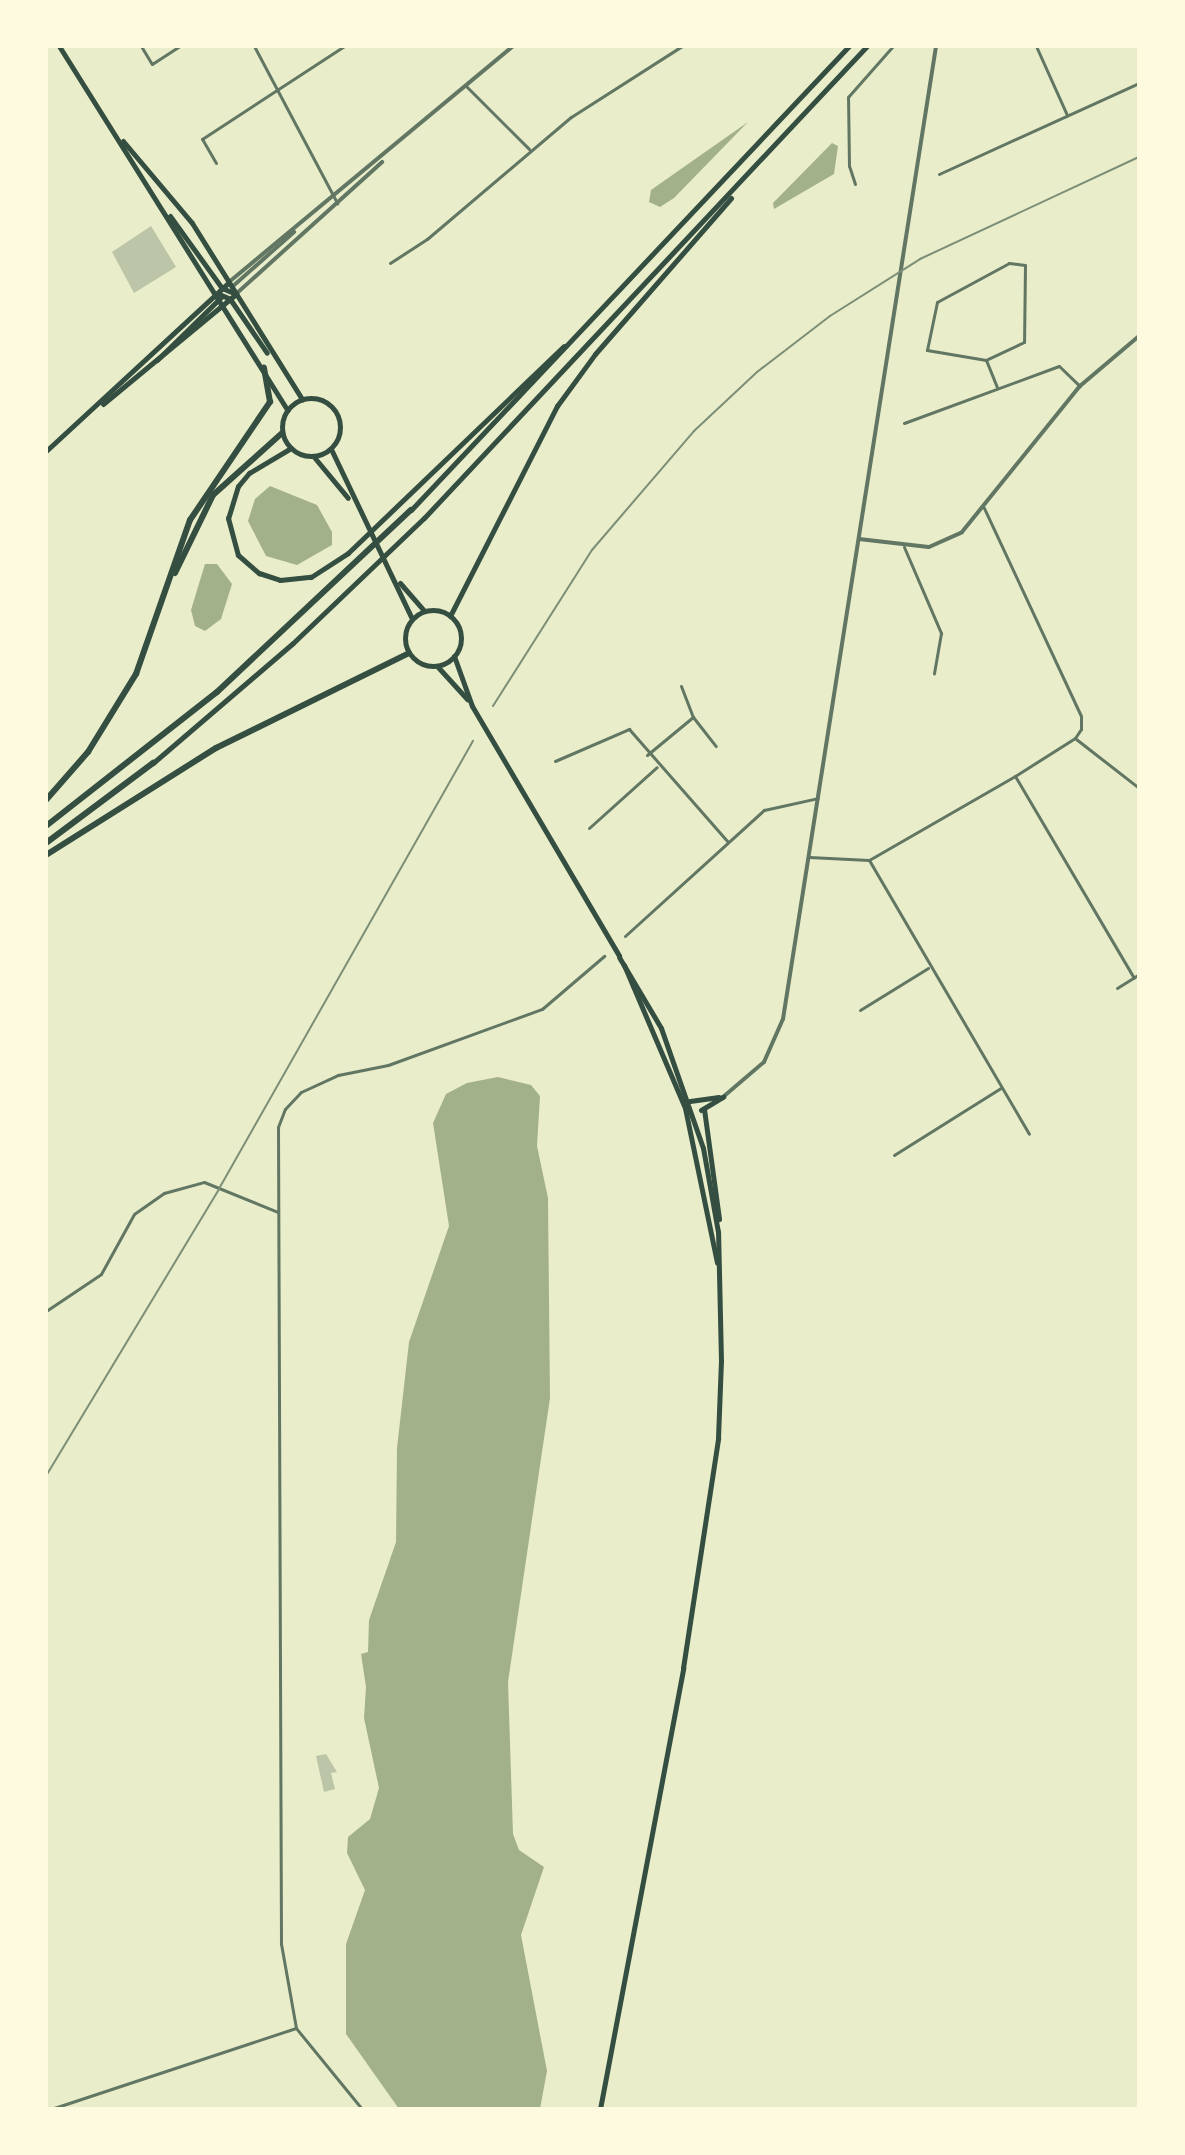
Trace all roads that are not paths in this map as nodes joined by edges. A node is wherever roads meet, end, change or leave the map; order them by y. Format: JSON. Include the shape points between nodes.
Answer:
{"nodes":[{"id":1,"x":59,"y":46,"type":"edge"},
{"id":2,"x":141,"y":46,"type":"edge"},
{"id":3,"x":180,"y":46,"type":"edge"},
{"id":4,"x":254,"y":46,"type":"edge"},
{"id":5,"x":344,"y":46,"type":"edge"},
{"id":6,"x":513,"y":46,"type":"edge"},
{"id":7,"x":682,"y":46,"type":"edge"},
{"id":8,"x":849,"y":46,"type":"edge"},
{"id":9,"x":867,"y":46,"type":"edge"},
{"id":10,"x":893,"y":46,"type":"edge"},
{"id":11,"x":936,"y":46,"type":"edge"},
{"id":12,"x":1036,"y":46,"type":"edge"},
{"id":13,"x":1139,"y":83,"type":"edge"},
{"id":14,"x":466,"y":86,"type":"junction"},
{"id":15,"x":276,"y":90,"type":"junction"},
{"id":16,"x":1067,"y":115,"type":"junction"},
{"id":17,"x":116,"y":133,"type":"junction"},
{"id":18,"x":529,"y":149,"type":"junction"},
{"id":19,"x":386,"y":157,"type":"junction"},
{"id":20,"x":765,"y":158,"type":"junction"},
{"id":21,"x":216,"y":163,"type":"dead end"},
{"id":22,"x":939,"y":174,"type":"dead end"},
{"id":23,"x":855,"y":184,"type":"dead end"},
{"id":24,"x":333,"y":198,"type":"junction"},
{"id":25,"x":337,"y":203,"type":"junction"},
{"id":26,"x":390,"y":263,"type":"dead end"},
{"id":27,"x":225,"y":293,"type":"junction"},
{"id":28,"x":236,"y":294,"type":"junction"},
{"id":29,"x":1139,"y":336,"type":"edge"},
{"id":30,"x":575,"y":339,"type":"junction"},
{"id":31,"x":986,"y":360,"type":"junction"},
{"id":32,"x":275,"y":364,"type":"junction"},
{"id":33,"x":264,"y":368,"type":"junction"},
{"id":34,"x":1080,"y":386,"type":"junction"},
{"id":35,"x":997,"y":387,"type":"junction"},
{"id":36,"x":302,"y":399,"type":"junction"},
{"id":37,"x":95,"y":409,"type":"junction"},
{"id":38,"x":287,"y":410,"type":"junction"},
{"id":39,"x":904,"y":423,"type":"dead end"},
{"id":40,"x":282,"y":433,"type":"junction"},
{"id":41,"x":291,"y":448,"type":"junction"},
{"id":42,"x":331,"y":449,"type":"junction"},
{"id":43,"x":46,"y":451,"type":"edge"},
{"id":44,"x":314,"y":457,"type":"junction"},
{"id":45,"x":356,"y":508,"type":"junction"},
{"id":46,"x":984,"y":508,"type":"junction"},
{"id":47,"x":411,"y":510,"type":"joint"},
{"id":48,"x":859,"y":539,"type":"junction"},
{"id":49,"x":904,"y":547,"type":"junction"},
{"id":50,"x":397,"y":579,"type":"junction"},
{"id":51,"x":164,"y":600,"type":"junction"},
{"id":52,"x":424,"y":611,"type":"junction"},
{"id":53,"x":450,"y":616,"type":"junction"},
{"id":54,"x":412,"y":619,"type":"junction"},
{"id":55,"x":409,"y":653,"type":"junction"},
{"id":56,"x":454,"y":656,"type":"junction"},
{"id":57,"x":437,"y":666,"type":"junction"},
{"id":58,"x":934,"y":673,"type":"dead end"},
{"id":59,"x":681,"y":686,"type":"dead end"},
{"id":60,"x":472,"y":706,"type":"junction"},
{"id":61,"x":693,"y":717,"type":"junction"},
{"id":62,"x":1075,"y":738,"type":"junction"},
{"id":63,"x":716,"y":746,"type":"dead end"},
{"id":64,"x":647,"y":755,"type":"junction"},
{"id":65,"x":555,"y":761,"type":"dead end"},
{"id":66,"x":153,"y":763,"type":"joint"},
{"id":67,"x":657,"y":767,"type":"junction"},
{"id":68,"x":1015,"y":776,"type":"junction"},
{"id":69,"x":1139,"y":788,"type":"edge"},
{"id":70,"x":818,"y":798,"type":"junction"},
{"id":71,"x":46,"y":800,"type":"edge"},
{"id":72,"x":46,"y":826,"type":"edge"},
{"id":73,"x":589,"y":828,"type":"dead end"},
{"id":74,"x":728,"y":842,"type":"junction"},
{"id":75,"x":46,"y":843,"type":"edge"},
{"id":76,"x":46,"y":855,"type":"edge"},
{"id":77,"x":809,"y":857,"type":"junction"},
{"id":78,"x":869,"y":860,"type":"junction"},
{"id":79,"x":625,"y":936,"type":"dead end"},
{"id":80,"x":604,"y":956,"type":"dead end"},
{"id":81,"x":619,"y":957,"type":"junction"},
{"id":82,"x":928,"y":968,"type":"junction"},
{"id":83,"x":1139,"y":974,"type":"edge"},
{"id":84,"x":1134,"y":978,"type":"junction"},
{"id":85,"x":1117,"y":988,"type":"dead end"},
{"id":86,"x":860,"y":1010,"type":"dead end"},
{"id":87,"x":1001,"y":1088,"type":"junction"},
{"id":88,"x":723,"y":1097,"type":"junction"},
{"id":89,"x":690,"y":1102,"type":"junction"},
{"id":90,"x":685,"y":1108,"type":"junction"},
{"id":91,"x":704,"y":1109,"type":"junction"},
{"id":92,"x":693,"y":1112,"type":"junction"},
{"id":93,"x":1029,"y":1134,"type":"dead end"},
{"id":94,"x":894,"y":1155,"type":"dead end"},
{"id":95,"x":278,"y":1212,"type":"junction"},
{"id":96,"x":718,"y":1232,"type":"junction"},
{"id":97,"x":719,"y":1278,"type":"junction"},
{"id":98,"x":46,"y":1311,"type":"edge"},
{"id":99,"x":296,"y":2028,"type":"junction"},
{"id":100,"x":51,"y":2109,"type":"edge"},
{"id":101,"x":362,"y":2109,"type":"edge"},
{"id":102,"x":600,"y":2109,"type":"edge"}],
"edges":[{"from":1,"to":17,"type":"main road"},
{"from":2,"to":3,"type":"street","via":[[152,64]]},
{"from":4,"to":15,"type":"street"},
{"from":5,"to":15,"type":"street"},
{"from":6,"to":14,"type":"street"},
{"from":7,"to":18,"type":"street"},
{"from":8,"to":30,"type":"main road"},
{"from":9,"to":20,"type":"main road"},
{"from":10,"to":23,"type":"street","via":[[848,97],[849,166]]},
{"from":11,"to":48,"type":"street"},
{"from":12,"to":16,"type":"street"},
{"from":13,"to":16,"type":"street"},
{"from":14,"to":18,"type":"street"},
{"from":14,"to":19,"type":"street"},
{"from":15,"to":21,"type":"street","via":[[202,139]]},
{"from":15,"to":24,"type":"street"},
{"from":16,"to":22,"type":"street"},
{"from":17,"to":27,"type":"main road","via":[[163,210]]},
{"from":17,"to":27,"type":"main road","via":[[184,213]]},
{"from":18,"to":26,"type":"street","via":[[427,239]]},
{"from":19,"to":24,"type":"street"},
{"from":19,"to":25,"type":"street"},
{"from":20,"to":53,"type":"main road","via":[[595,354],[557,406]]},
{"from":20,"to":66,"type":"main road","via":[[424,518],[293,643]]},
{"from":24,"to":25,"type":"street"},
{"from":24,"to":27,"type":"street"},
{"from":25,"to":28,"type":"street"},
{"from":27,"to":28,"type":"main road"},
{"from":27,"to":32,"type":"main road"},
{"from":27,"to":33,"type":"main road"},
{"from":27,"to":37,"type":"main road"},
{"from":27,"to":37,"type":"main road","via":[[154,364]]},
{"from":28,"to":32,"type":"main road"},
{"from":29,"to":34,"type":"street"},
{"from":30,"to":41,"type":"main road","via":[[547,358],[348,553],[311,577],[280,580],[259,573],[238,555],[228,518],[231,501],[249,473]]},
{"from":30,"to":47,"type":"main road"},
{"from":31,"to":31,"type":"street","via":[[1024,342],[1025,265],[1009,263],[937,302],[927,350]]},
{"from":31,"to":35,"type":"street"},
{"from":32,"to":36,"type":"main road"},
{"from":33,"to":38,"type":"main road"},
{"from":33,"to":51,"type":"highway","via":[[270,402],[190,520]]},
{"from":34,"to":35,"type":"street","via":[[1059,366]]},
{"from":34,"to":46,"type":"street"},
{"from":35,"to":39,"type":"street"},
{"from":36,"to":38,"type":"main road"},
{"from":36,"to":42,"type":"main road","via":[[319,399],[339,416],[340,434]]},
{"from":37,"to":43,"type":"main road"},
{"from":38,"to":40,"type":"main road"},
{"from":40,"to":41,"type":"main road"},
{"from":40,"to":51,"type":"highway","via":[[207,504]]},
{"from":41,"to":44,"type":"main road"},
{"from":42,"to":44,"type":"main road"},
{"from":42,"to":45,"type":"main road"},
{"from":44,"to":45,"type":"main road"},
{"from":45,"to":50,"type":"main road"},
{"from":46,"to":49,"type":"street","via":[[944,543]]},
{"from":46,"to":62,"type":"street","via":[[1081,716]]},
{"from":47,"to":72,"type":"highway","via":[[217,692]]},
{"from":48,"to":49,"type":"street"},
{"from":48,"to":70,"type":"street"},
{"from":49,"to":58,"type":"street","via":[[941,633]]},
{"from":50,"to":52,"type":"main road"},
{"from":50,"to":54,"type":"main road"},
{"from":51,"to":71,"type":"highway","via":[[136,674],[113,715]]},
{"from":52,"to":53,"type":"main road"},
{"from":52,"to":54,"type":"main road"},
{"from":53,"to":56,"type":"main road","via":[[461,639]]},
{"from":54,"to":55,"type":"main road","via":[[404,636]]},
{"from":55,"to":57,"type":"main road","via":[[423,665]]},
{"from":55,"to":76,"type":"highway","via":[[216,748]]},
{"from":56,"to":57,"type":"main road"},
{"from":56,"to":60,"type":"main road"},
{"from":57,"to":60,"type":"main road"},
{"from":59,"to":61,"type":"street"},
{"from":60,"to":81,"type":"main road"},
{"from":61,"to":63,"type":"street"},
{"from":61,"to":64,"type":"street"},
{"from":62,"to":68,"type":"street"},
{"from":62,"to":69,"type":"street"},
{"from":64,"to":65,"type":"street","via":[[629,729]]},
{"from":64,"to":67,"type":"street"},
{"from":66,"to":75,"type":"highway"},
{"from":67,"to":73,"type":"street"},
{"from":67,"to":74,"type":"street"},
{"from":68,"to":78,"type":"street"},
{"from":68,"to":84,"type":"street"},
{"from":70,"to":74,"type":"street","via":[[764,810]]},
{"from":70,"to":77,"type":"street"},
{"from":74,"to":79,"type":"street"},
{"from":77,"to":78,"type":"street"},
{"from":77,"to":88,"type":"street","via":[[780,1032],[755,1073]]},
{"from":78,"to":82,"type":"street"},
{"from":80,"to":95,"type":"street","via":[[542,1009],[388,1065],[338,1075],[301,1092],[285,1109],[278,1127]]},
{"from":81,"to":89,"type":"main road","via":[[657,1020]]},
{"from":81,"to":90,"type":"main road"},
{"from":82,"to":86,"type":"street"},
{"from":82,"to":87,"type":"street"},
{"from":83,"to":84,"type":"street"},
{"from":84,"to":85,"type":"street"},
{"from":87,"to":93,"type":"street"},
{"from":87,"to":94,"type":"street"},
{"from":88,"to":89,"type":"main road"},
{"from":88,"to":91,"type":"main road"},
{"from":89,"to":90,"type":"main road"},
{"from":89,"to":92,"type":"main road"},
{"from":90,"to":92,"type":"main road"},
{"from":90,"to":97,"type":"main road"},
{"from":91,"to":92,"type":"main road"},
{"from":91,"to":96,"type":"main road"},
{"from":92,"to":96,"type":"main road"},
{"from":95,"to":98,"type":"street","via":[[204,1182],[164,1193],[134,1214],[101,1274]]},
{"from":95,"to":99,"type":"street","via":[[281,1944]]},
{"from":96,"to":97,"type":"main road"},
{"from":97,"to":102,"type":"main road","via":[[718,1438],[683,1668]]},
{"from":99,"to":100,"type":"street"},
{"from":99,"to":101,"type":"street"}]}
